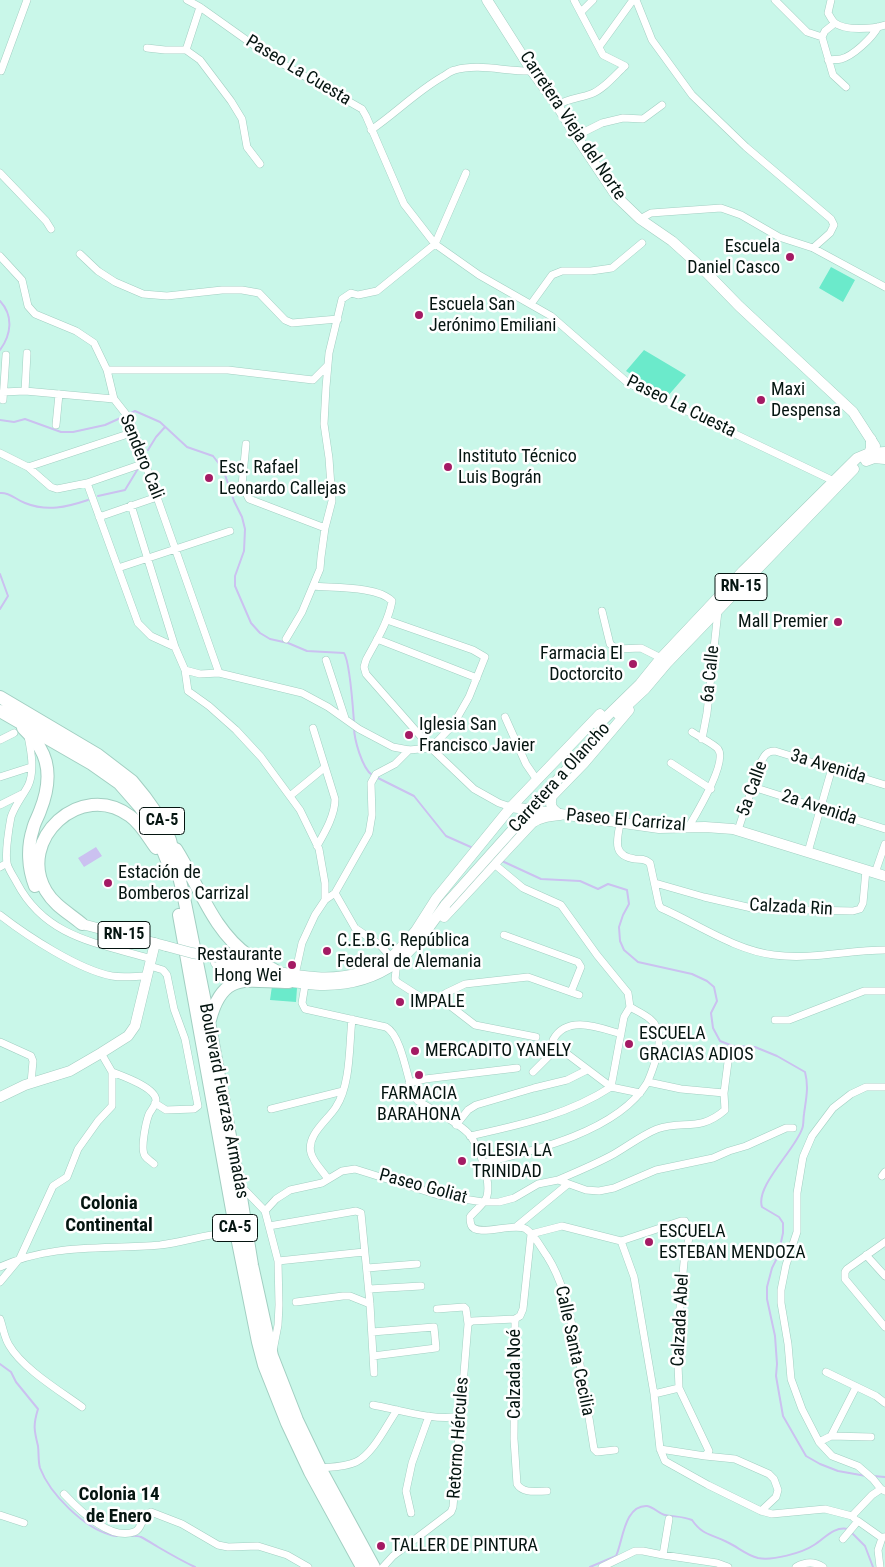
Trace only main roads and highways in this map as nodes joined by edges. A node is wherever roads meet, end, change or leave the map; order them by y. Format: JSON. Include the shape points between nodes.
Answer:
{"nodes":[{"id":1,"x":487,"y":0,"type":"edge"},
{"id":2,"x":879,"y":454,"type":"edge"},
{"id":3,"x":837,"y":482,"type":"junction"},
{"id":4,"x":642,"y":686,"type":"junction"},
{"id":5,"x":0,"y":697,"type":"edge"},
{"id":6,"x":0,"y":711,"type":"edge"},
{"id":7,"x":16,"y":720,"type":"junction"},
{"id":8,"x":511,"y":807,"type":"junction"},
{"id":9,"x":536,"y":815,"type":"junction"},
{"id":10,"x":560,"y":815,"type":"junction"},
{"id":11,"x":170,"y":840,"type":"junction"},
{"id":12,"x":171,"y":869,"type":"junction"},
{"id":13,"x":876,"y":873,"type":"edge"},
{"id":14,"x":82,"y":924,"type":"junction"},
{"id":15,"x":419,"y":934,"type":"junction"},
{"id":16,"x":155,"y":943,"type":"junction"},
{"id":17,"x":217,"y":960,"type":"junction"},
{"id":18,"x":394,"y":960,"type":"junction"},
{"id":19,"x":276,"y":971,"type":"junction"},
{"id":20,"x":292,"y":978,"type":"junction"},
{"id":21,"x":209,"y":1022,"type":"junction"},
{"id":22,"x":0,"y":1097,"type":"edge"},
{"id":23,"x":362,"y":1567,"type":"edge"},
{"id":24,"x":374,"y":1567,"type":"edge"}],
"edges":[{"from":1,"to":2,"type":"main road","name":"Carretera Vieja del Norte","via":[[617,196],[640,219],[672,241],[702,268],[853,412]]},
{"from":2,"to":3,"type":"main road","name":"Carretera a Olancho","number":"RN-15","via":[[859,464]]},
{"from":2,"to":3,"type":"main road","name":"Carretera a Olancho","number":"RN-15","via":[[857,458]]},
{"from":3,"to":4,"type":"main road","name":"Carretera a Olancho","number":"RN-15"},
{"from":3,"to":4,"type":"main road","name":"Carretera a Olancho","number":"RN-15","via":[[743,571],[661,658]]},
{"from":4,"to":8,"type":"main road","via":[[625,691],[594,719]]},
{"from":4,"to":10,"type":"main road","via":[[610,733],[552,796],[552,810]]},
{"from":4,"to":15,"type":"main road","name":"Carretera a Olancho","number":"RN-15","via":[[600,727]]},
{"from":5,"to":11,"type":"highway","name":"Boulevard Fuerzas Armadas","number":"CA-5","via":[[98,755],[132,780],[162,821]]},
{"from":6,"to":7,"type":"highway","name":"Boulevard Fuerzas Armadas","number":"CA-5"},
{"from":7,"to":12,"type":"highway","name":"Boulevard Fuerzas Armadas","number":"CA-5","via":[[119,783],[155,830]]},
{"from":7,"to":14,"type":"highway","via":[[41,749],[48,777],[46,797],[31,837],[29,860],[33,880],[50,906]]},
{"from":8,"to":9,"type":"main road"},
{"from":8,"to":15,"type":"main road","via":[[436,899]]},
{"from":9,"to":10,"type":"main road"},
{"from":9,"to":15,"type":"main road","via":[[440,921]]},
{"from":10,"to":13,"type":"main road","name":"Paseo El Carrizal","via":[[663,829],[705,827],[738,830]]},
{"from":11,"to":19,"type":"highway","via":[[224,932],[250,957]]},
{"from":11,"to":21,"type":"highway","name":"Boulevard Fuerzas Armadas","number":"CA-5"},
{"from":12,"to":14,"type":"highway","via":[[138,824],[118,809],[95,804],[64,814],[43,842],[38,863],[43,885],[53,901]]},
{"from":12,"to":23,"type":"highway","name":"Boulevard Fuerzas Armadas","number":"CA-5","via":[[258,1342],[287,1423]]},
{"from":14,"to":16,"type":"main road","name":"Carretera a Olancho","number":"RN-15"},
{"from":15,"to":18,"type":"main road","name":"Carretera a Olancho","number":"RN-15"},
{"from":16,"to":17,"type":"main road","name":"Carretera a Olancho","number":"RN-15","bridge":true},
{"from":16,"to":22,"type":"main road","via":[[134,1029],[128,1036],[70,1070]]},
{"from":17,"to":19,"type":"main road","name":"Carretera a Olancho","number":"RN-15"},
{"from":17,"to":20,"type":"main road","name":"Carretera a Olancho","number":"RN-15"},
{"from":18,"to":20,"type":"main road","name":"Carretera a Olancho","number":"RN-15","via":[[358,975]]},
{"from":18,"to":20,"type":"main road","name":"Carretera a Olancho","number":"RN-15","via":[[373,976],[353,982],[305,985]]},
{"from":19,"to":20,"type":"main road","name":"Carretera a Olancho","number":"RN-15"},
{"from":20,"to":21,"type":"highway","via":[[232,984],[216,999]]},
{"from":21,"to":24,"type":"highway","name":"Boulevard Fuerzas Armadas","number":"CA-5","via":[[252,1265],[272,1356],[320,1468]]}]}
